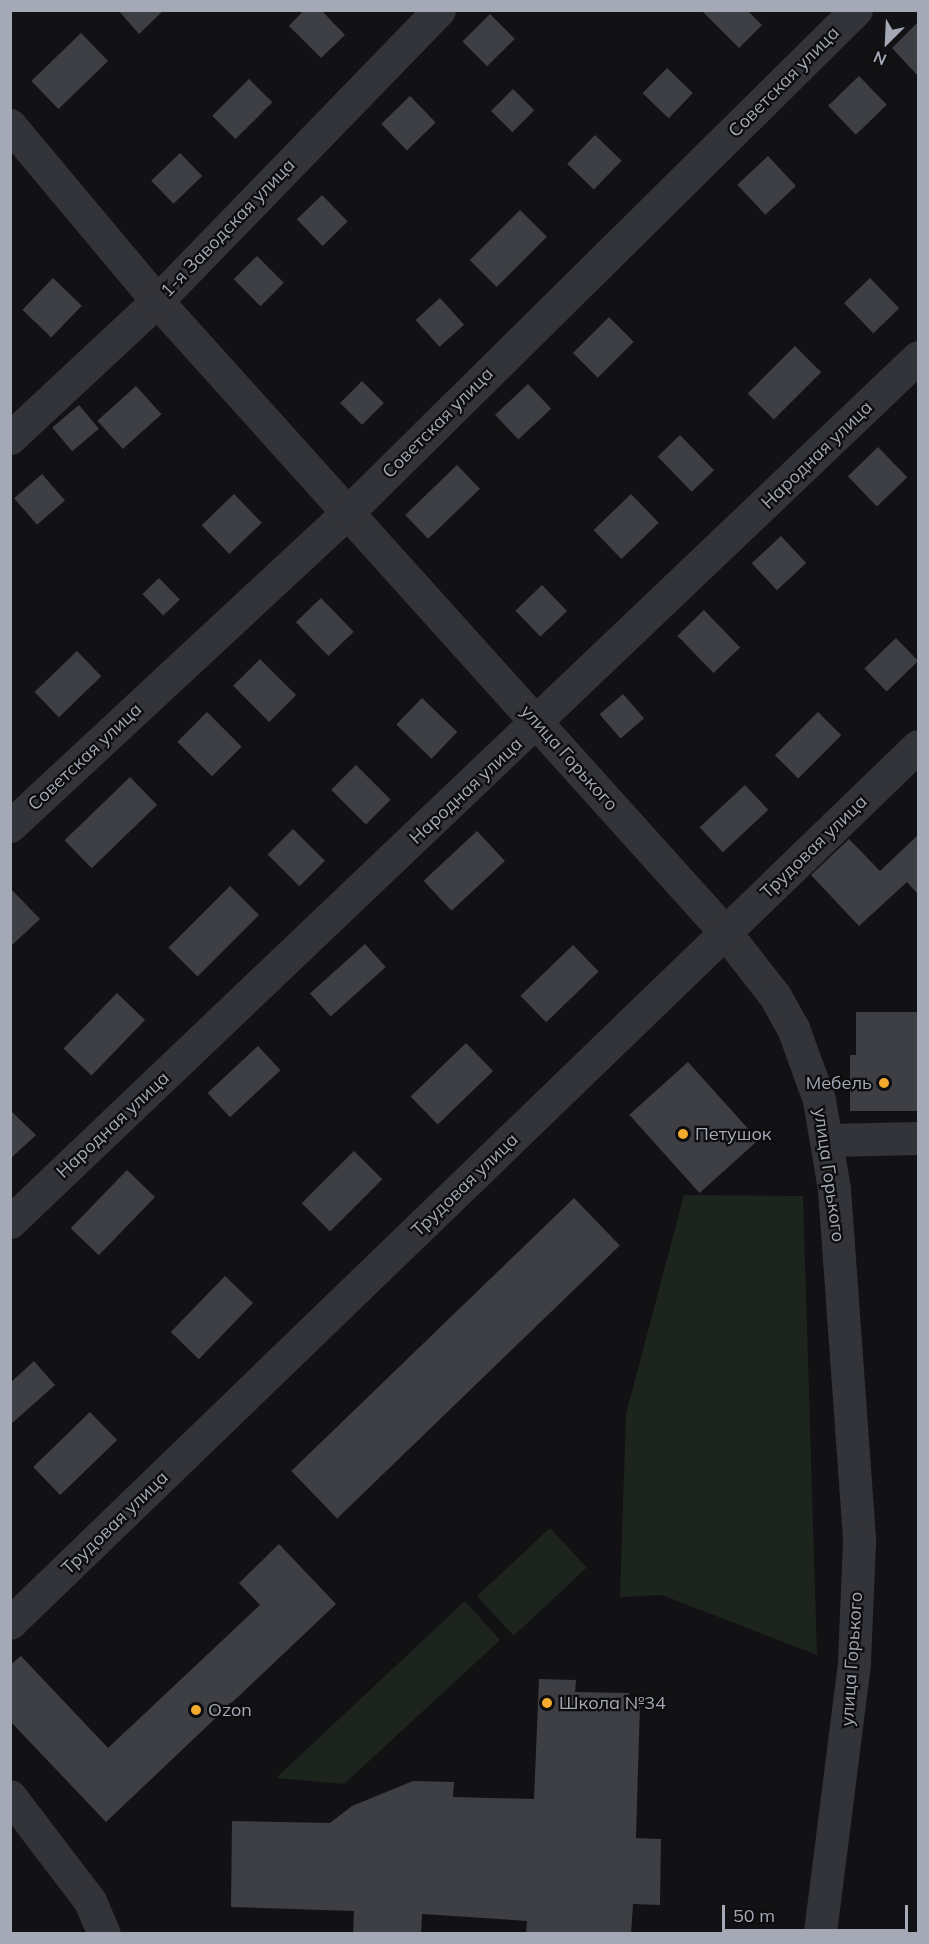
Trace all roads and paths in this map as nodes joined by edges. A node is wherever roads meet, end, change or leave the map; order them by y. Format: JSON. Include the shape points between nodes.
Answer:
{"nodes":[{"id":1,"x":439,"y":10,"type":"edge"},
{"id":2,"x":856,"y":10,"type":"edge"},
{"id":3,"x":10,"y":125,"type":"edge"},
{"id":4,"x":157,"y":301,"type":"junction"},
{"id":5,"x":918,"y":357,"type":"edge"},
{"id":6,"x":10,"y":438,"type":"edge"},
{"id":7,"x":348,"y":512,"type":"junction"},
{"id":8,"x":538,"y":723,"type":"junction"},
{"id":9,"x":918,"y":746,"type":"edge"},
{"id":10,"x":10,"y":826,"type":"edge"},
{"id":11,"x":725,"y":932,"type":"junction"},
{"id":12,"x":918,"y":1138,"type":"edge"},
{"id":13,"x":827,"y":1140,"type":"junction"},
{"id":14,"x":10,"y":1222,"type":"edge"},
{"id":15,"x":10,"y":1623,"type":"edge"},
{"id":16,"x":10,"y":1796,"type":"edge"},
{"id":17,"x":104,"y":1934,"type":"edge"},
{"id":18,"x":820,"y":1934,"type":"edge"}],
"edges":[{"from":1,"to":4,"type":"street","name":"1-я Заводская улица"},
{"from":2,"to":7,"type":"street","name":"Советская улица"},
{"from":3,"to":4,"type":"street","name":"улица Горького"},
{"from":4,"to":6,"type":"street","name":"1-я Заводская улица"},
{"from":4,"to":7,"type":"street","name":"улица Горького"},
{"from":5,"to":8,"type":"street","name":"Народная улица"},
{"from":7,"to":8,"type":"street","name":"улица Горького"},
{"from":7,"to":10,"type":"street","name":"Советская улица"},
{"from":8,"to":11,"type":"street","name":"улица Горького"},
{"from":8,"to":14,"type":"street","name":"Народная улица"},
{"from":9,"to":11,"type":"street","name":"Трудовая улица"},
{"from":11,"to":13,"type":"street","name":"улица Горького","via":[[775,996],[793,1028],[819,1100]]},
{"from":11,"to":15,"type":"street","name":"Трудовая улица"},
{"from":12,"to":13,"type":"street"},
{"from":13,"to":18,"type":"street","name":"улица Горького","via":[[850,1385],[859,1551],[854,1663]]},
{"from":16,"to":17,"type":"street","via":[[90,1901]]}]}
